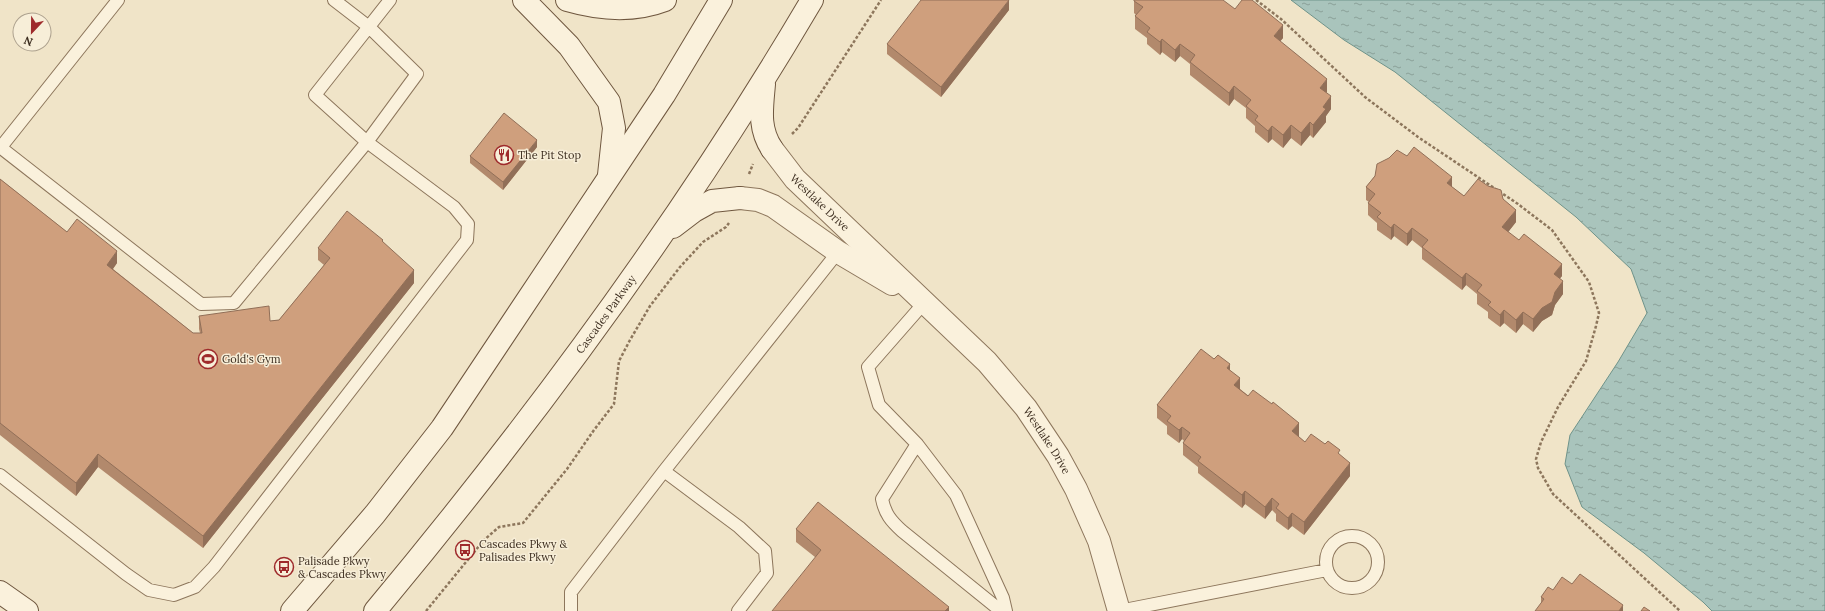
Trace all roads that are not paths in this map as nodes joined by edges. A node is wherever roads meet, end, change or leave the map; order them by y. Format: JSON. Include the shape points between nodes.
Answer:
{"nodes":[{"id":1,"x":118,"y":0,"type":"edge"},
{"id":2,"x":334,"y":0,"type":"edge"},
{"id":3,"x":390,"y":0,"type":"edge"},
{"id":4,"x":524,"y":0,"type":"edge"},
{"id":5,"x":567,"y":0,"type":"edge"},
{"id":6,"x":665,"y":0,"type":"edge"},
{"id":7,"x":722,"y":0,"type":"edge"},
{"id":8,"x":812,"y":0,"type":"edge"},
{"id":9,"x":369,"y":27,"type":"junction"},
{"id":10,"x":764,"y":80,"type":"junction"},
{"id":11,"x":367,"y":142,"type":"junction"},
{"id":12,"x":0,"y":147,"type":"edge"},
{"id":13,"x":608,"y":179,"type":"junction"},
{"id":14,"x":658,"y":239,"type":"junction"},
{"id":15,"x":838,"y":252,"type":"junction"},
{"id":16,"x":924,"y":303,"type":"junction"},
{"id":17,"x":917,"y":444,"type":"junction"},
{"id":18,"x":664,"y":471,"type":"junction"},
{"id":19,"x":0,"y":475,"type":"edge"},
{"id":20,"x":1327,"y":570,"type":"junction"},
{"id":21,"x":0,"y":592,"type":"edge"},
{"id":22,"x":27,"y":611,"type":"edge"},
{"id":23,"x":292,"y":611,"type":"edge"},
{"id":24,"x":375,"y":611,"type":"edge"},
{"id":25,"x":571,"y":611,"type":"edge"},
{"id":26,"x":738,"y":611,"type":"edge"},
{"id":27,"x":1001,"y":611,"type":"edge"},
{"id":28,"x":1006,"y":611,"type":"edge"},
{"id":29,"x":1119,"y":611,"type":"edge"}],
"edges":[{"from":1,"to":12,"type":"lane"},
{"from":2,"to":9,"type":"lane"},
{"from":3,"to":9,"type":"lane"},
{"from":4,"to":13,"type":"main road","via":[[569,46],[609,102],[614,128]]},
{"from":5,"to":6,"type":"main road","via":[[615,8],[648,6]]},
{"from":7,"to":13,"type":"main road","via":[[664,95]]},
{"from":8,"to":10,"type":"main road","name":"Cascades Parkway"},
{"from":9,"to":11,"type":"lane","via":[[417,74]]},
{"from":9,"to":11,"type":"lane","via":[[315,95]]},
{"from":10,"to":14,"type":"main road","name":"Cascades Parkway"},
{"from":10,"to":16,"type":"main road","name":"Westlake Drive","via":[[761,114],[765,138],[772,149],[795,179]]},
{"from":11,"to":12,"type":"lane","via":[[234,303],[201,304]]},
{"from":11,"to":19,"type":"lane","via":[[454,207],[468,224],[466,240],[218,561],[195,587],[174,595],[149,590]]},
{"from":13,"to":23,"type":"main road","via":[[442,428],[375,514]]},
{"from":14,"to":15,"type":"main road","name":"Westlake Drive","via":[[694,211],[744,188],[758,200],[773,206]]},
{"from":14,"to":24,"type":"main road","name":"Cascades Parkway","via":[[580,350],[440,533]]},
{"from":15,"to":16,"type":"main road","name":"Westlake Drive"},
{"from":15,"to":18,"type":"lane"},
{"from":16,"to":17,"type":"lane","via":[[868,367],[879,405]]},
{"from":16,"to":29,"type":"main road","name":"Westlake Drive","via":[[987,362],[1026,408],[1058,456],[1099,541]]},
{"from":17,"to":27,"type":"lane","via":[[882,499],[885,512],[890,521]]},
{"from":17,"to":28,"type":"lane","via":[[956,495],[1003,598]]},
{"from":18,"to":25,"type":"lane","via":[[571,592]]},
{"from":18,"to":26,"type":"lane","via":[[739,527],[765,551],[767,572]]},
{"from":20,"to":20,"type":"lane","via":[[1337,583],[1351,588],[1359,587],[1367,583],[1376,571],[1377,553],[1373,546],[1359,536],[1343,537],[1330,547],[1326,562]]},
{"from":20,"to":29,"type":"lane"},
{"from":21,"to":22,"type":"main road"}]}
